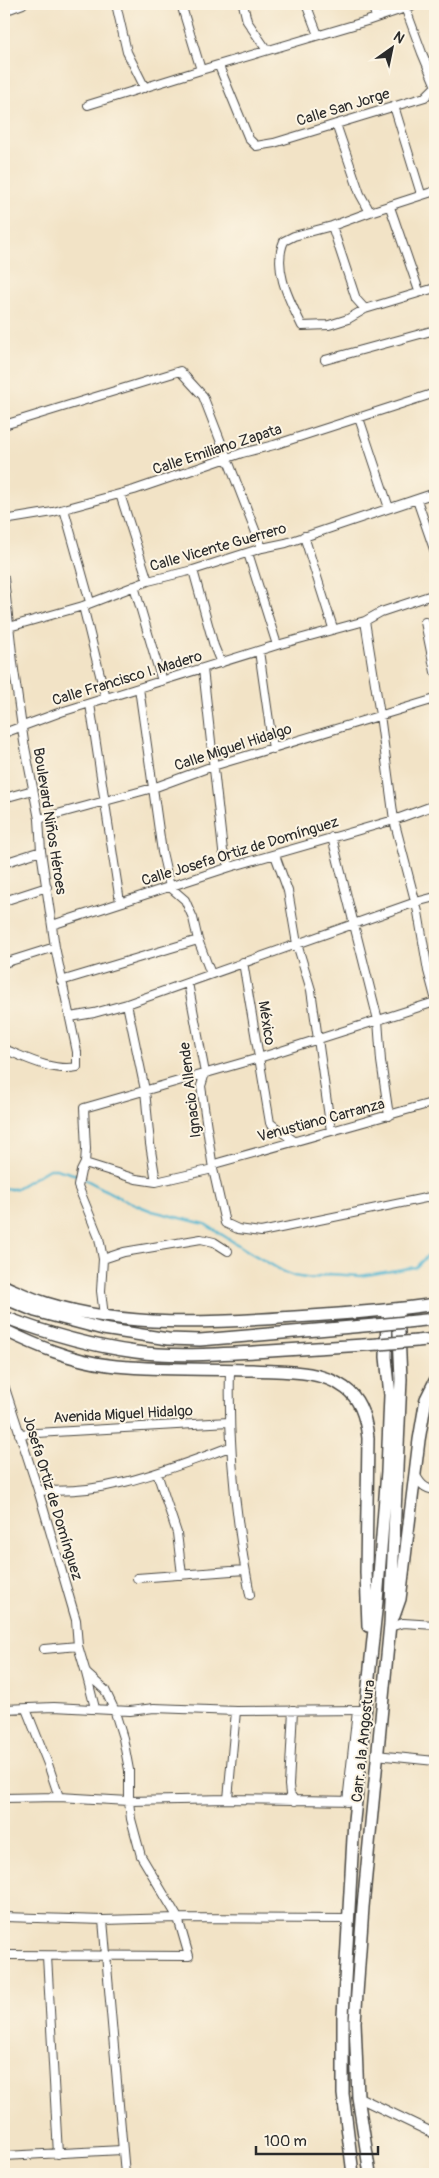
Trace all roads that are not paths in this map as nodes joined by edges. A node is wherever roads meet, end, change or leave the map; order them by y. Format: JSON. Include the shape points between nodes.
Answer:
{"nodes":[{"id":1,"x":22,"y":4,"type":"edge"},
{"id":2,"x":116,"y":4,"type":"edge"},
{"id":3,"x":181,"y":4,"type":"edge"},
{"id":4,"x":243,"y":4,"type":"edge"},
{"id":5,"x":306,"y":4,"type":"edge"},
{"id":6,"x":372,"y":4,"type":"edge"},
{"id":7,"x":417,"y":4,"type":"edge"},
{"id":8,"x":405,"y":7,"type":"junction"},
{"id":9,"x":4,"y":11,"type":"edge"},
{"id":10,"x":376,"y":17,"type":"junction"},
{"id":11,"x":318,"y":35,"type":"junction"},
{"id":12,"x":266,"y":49,"type":"junction"},
{"id":13,"x":219,"y":66,"type":"junction"},
{"id":14,"x":201,"y":70,"type":"junction"},
{"id":15,"x":435,"y":86,"type":"edge"},
{"id":16,"x":145,"y":88,"type":"junction"},
{"id":17,"x":88,"y":105,"type":"dead end"},
{"id":18,"x":394,"y":106,"type":"junction"},
{"id":19,"x":336,"y":124,"type":"junction"},
{"id":20,"x":435,"y":191,"type":"edge"},
{"id":21,"x":421,"y":194,"type":"junction"},
{"id":22,"x":390,"y":207,"type":"junction"},
{"id":23,"x":370,"y":212,"type":"junction"},
{"id":24,"x":332,"y":226,"type":"junction"},
{"id":25,"x":435,"y":288,"type":"edge"},
{"id":26,"x":420,"y":291,"type":"junction"},
{"id":27,"x":365,"y":309,"type":"junction"},
{"id":28,"x":435,"y":330,"type":"edge"},
{"id":29,"x":325,"y":360,"type":"dead end"},
{"id":30,"x":435,"y":393,"type":"edge"},
{"id":31,"x":359,"y":418,"type":"junction"},
{"id":32,"x":4,"y":425,"type":"edge"},
{"id":33,"x":226,"y":459,"type":"junction"},
{"id":34,"x":435,"y":493,"type":"edge"},
{"id":35,"x":120,"y":494,"type":"junction"},
{"id":36,"x":417,"y":500,"type":"junction"},
{"id":37,"x":389,"y":508,"type":"junction"},
{"id":38,"x":64,"y":509,"type":"junction"},
{"id":39,"x":4,"y":520,"type":"edge"},
{"id":40,"x":304,"y":536,"type":"junction"},
{"id":41,"x":262,"y":548,"type":"junction"},
{"id":42,"x":435,"y":552,"type":"edge"},
{"id":43,"x":248,"y":553,"type":"junction"},
{"id":44,"x":192,"y":570,"type":"junction"},
{"id":45,"x":4,"y":578,"type":"edge"},
{"id":46,"x":148,"y":581,"type":"junction"},
{"id":47,"x":134,"y":586,"type":"junction"},
{"id":48,"x":435,"y":594,"type":"edge"},
{"id":49,"x":87,"y":604,"type":"junction"},
{"id":50,"x":365,"y":621,"type":"junction"},
{"id":51,"x":425,"y":622,"type":"dead end"},
{"id":52,"x":9,"y":626,"type":"junction"},
{"id":53,"x":333,"y":628,"type":"junction"},
{"id":54,"x":277,"y":645,"type":"junction"},
{"id":55,"x":259,"y":651,"type":"junction"},
{"id":56,"x":13,"y":663,"type":"junction"},
{"id":57,"x":221,"y":663,"type":"junction"},
{"id":58,"x":4,"y":666,"type":"edge"},
{"id":59,"x":203,"y":669,"type":"junction"},
{"id":60,"x":435,"y":672,"type":"edge"},
{"id":61,"x":162,"y":682,"type":"junction"},
{"id":62,"x":139,"y":688,"type":"junction"},
{"id":63,"x":106,"y":699,"type":"junction"},
{"id":64,"x":435,"y":699,"type":"edge"},
{"id":65,"x":90,"y":704,"type":"junction"},
{"id":66,"x":380,"y":715,"type":"junction"},
{"id":67,"x":22,"y":725,"type":"junction"},
{"id":68,"x":4,"y":733,"type":"edge"},
{"id":69,"x":273,"y":749,"type":"junction"},
{"id":70,"x":213,"y":766,"type":"junction"},
{"id":71,"x":153,"y":788,"type":"junction"},
{"id":72,"x":33,"y":790,"type":"junction"},
{"id":73,"x":4,"y":798,"type":"edge"},
{"id":74,"x":104,"y":800,"type":"junction"},
{"id":75,"x":435,"y":804,"type":"edge"},
{"id":76,"x":39,"y":819,"type":"junction"},
{"id":77,"x":394,"y":820,"type":"junction"},
{"id":78,"x":332,"y":836,"type":"junction"},
{"id":79,"x":41,"y":851,"type":"junction"},
{"id":80,"x":275,"y":856,"type":"junction"},
{"id":81,"x":4,"y":863,"type":"edge"},
{"id":82,"x":230,"y":867,"type":"junction"},
{"id":83,"x":47,"y":887,"type":"junction"},
{"id":84,"x":170,"y":887,"type":"junction"},
{"id":85,"x":435,"y":897,"type":"edge"},
{"id":86,"x":4,"y":901,"type":"edge"},
{"id":87,"x":120,"y":902,"type":"junction"},
{"id":88,"x":416,"y":902,"type":"junction"},
{"id":89,"x":356,"y":924,"type":"junction"},
{"id":90,"x":52,"y":925,"type":"junction"},
{"id":91,"x":198,"y":940,"type":"junction"},
{"id":92,"x":297,"y":944,"type":"junction"},
{"id":93,"x":55,"y":947,"type":"junction"},
{"id":94,"x":243,"y":962,"type":"junction"},
{"id":95,"x":4,"y":963,"type":"edge"},
{"id":96,"x":211,"y":974,"type":"junction"},
{"id":97,"x":60,"y":981,"type":"junction"},
{"id":98,"x":188,"y":983,"type":"junction"},
{"id":99,"x":435,"y":996,"type":"edge"},
{"id":100,"x":435,"y":1002,"type":"edge"},
{"id":101,"x":127,"y":1004,"type":"junction"},
{"id":102,"x":70,"y":1017,"type":"junction"},
{"id":103,"x":378,"y":1020,"type":"junction"},
{"id":104,"x":318,"y":1038,"type":"junction"},
{"id":105,"x":4,"y":1049,"type":"edge"},
{"id":106,"x":259,"y":1058,"type":"junction"},
{"id":107,"x":205,"y":1073,"type":"junction"},
{"id":108,"x":145,"y":1090,"type":"junction"},
{"id":109,"x":435,"y":1102,"type":"edge"},
{"id":110,"x":389,"y":1116,"type":"junction"},
{"id":111,"x":331,"y":1131,"type":"junction"},
{"id":112,"x":294,"y":1141,"type":"junction"},
{"id":113,"x":85,"y":1163,"type":"junction"},
{"id":114,"x":214,"y":1166,"type":"junction"},
{"id":115,"x":156,"y":1182,"type":"junction"},
{"id":116,"x":435,"y":1196,"type":"edge"},
{"id":117,"x":228,"y":1251,"type":"dead end"},
{"id":118,"x":103,"y":1259,"type":"junction"},
{"id":119,"x":4,"y":1286,"type":"edge"},
{"id":120,"x":4,"y":1298,"type":"edge"},
{"id":121,"x":435,"y":1304,"type":"edge"},
{"id":122,"x":392,"y":1310,"type":"junction"},
{"id":123,"x":104,"y":1316,"type":"junction"},
{"id":124,"x":4,"y":1317,"type":"edge"},
{"id":125,"x":435,"y":1319,"type":"edge"},
{"id":126,"x":4,"y":1330,"type":"edge"},
{"id":127,"x":435,"y":1339,"type":"edge"},
{"id":128,"x":230,"y":1370,"type":"junction"},
{"id":129,"x":435,"y":1381,"type":"edge"},
{"id":130,"x":4,"y":1385,"type":"edge"},
{"id":131,"x":229,"y":1422,"type":"junction"},
{"id":132,"x":19,"y":1434,"type":"junction"},
{"id":133,"x":230,"y":1447,"type":"junction"},
{"id":134,"x":157,"y":1473,"type":"junction"},
{"id":135,"x":415,"y":1474,"type":"junction"},
{"id":136,"x":38,"y":1490,"type":"junction"},
{"id":137,"x":432,"y":1490,"type":"edge"},
{"id":138,"x":412,"y":1502,"type":"junction"},
{"id":139,"x":245,"y":1570,"type":"junction"},
{"id":140,"x":182,"y":1575,"type":"junction"},
{"id":141,"x":137,"y":1578,"type":"dead end"},
{"id":142,"x":250,"y":1595,"type":"dead end"},
{"id":143,"x":435,"y":1624,"type":"edge"},
{"id":144,"x":390,"y":1626,"type":"junction"},
{"id":145,"x":78,"y":1646,"type":"junction"},
{"id":146,"x":44,"y":1649,"type":"dead end"},
{"id":147,"x":370,"y":1653,"type":"junction"},
{"id":148,"x":86,"y":1673,"type":"junction"},
{"id":149,"x":95,"y":1708,"type":"junction"},
{"id":150,"x":4,"y":1709,"type":"edge"},
{"id":151,"x":26,"y":1709,"type":"junction"},
{"id":152,"x":114,"y":1709,"type":"junction"},
{"id":153,"x":293,"y":1710,"type":"junction"},
{"id":154,"x":361,"y":1710,"type":"junction"},
{"id":155,"x":236,"y":1711,"type":"junction"},
{"id":156,"x":376,"y":1755,"type":"junction"},
{"id":157,"x":435,"y":1761,"type":"edge"},
{"id":158,"x":59,"y":1797,"type":"junction"},
{"id":159,"x":4,"y":1798,"type":"edge"},
{"id":160,"x":228,"y":1799,"type":"junction"},
{"id":161,"x":129,"y":1801,"type":"junction"},
{"id":162,"x":295,"y":1801,"type":"junction"},
{"id":163,"x":352,"y":1802,"type":"junction"},
{"id":164,"x":4,"y":1918,"type":"edge"},
{"id":165,"x":178,"y":1918,"type":"junction"},
{"id":166,"x":348,"y":1919,"type":"junction"},
{"id":167,"x":103,"y":1920,"type":"junction"},
{"id":168,"x":4,"y":1954,"type":"edge"},
{"id":169,"x":47,"y":1956,"type":"junction"},
{"id":170,"x":106,"y":1956,"type":"junction"},
{"id":171,"x":358,"y":2097,"type":"junction"},
{"id":172,"x":435,"y":2134,"type":"edge"},
{"id":173,"x":122,"y":2150,"type":"junction"},
{"id":174,"x":58,"y":2154,"type":"junction"},
{"id":175,"x":4,"y":2156,"type":"edge"},
{"id":176,"x":125,"y":2174,"type":"edge"},
{"id":177,"x":353,"y":2174,"type":"edge"},
{"id":178,"x":370,"y":2174,"type":"edge"}],
"edges":[{"from":1,"to":9,"type":"street"},
{"from":2,"to":16,"type":"street","via":[[127,52]]},
{"from":3,"to":14,"type":"street"},
{"from":4,"to":12,"type":"street","via":[[247,21]]},
{"from":5,"to":11,"type":"street"},
{"from":6,"to":10,"type":"street"},
{"from":7,"to":8,"type":"street"},
{"from":8,"to":10,"type":"street"},
{"from":8,"to":15,"type":"street"},
{"from":10,"to":11,"type":"street"},
{"from":11,"to":12,"type":"street"},
{"from":12,"to":13,"type":"street"},
{"from":13,"to":14,"type":"street"},
{"from":13,"to":19,"type":"street","name":"Calle San Jorge","via":[[247,134],[256,146]]},
{"from":14,"to":16,"type":"street"},
{"from":15,"to":18,"type":"street","name":"Calle San Jorge","via":[[424,97]]},
{"from":16,"to":17,"type":"street"},
{"from":18,"to":19,"type":"street","name":"Calle San Jorge"},
{"from":18,"to":21,"type":"street"},
{"from":19,"to":23,"type":"street","via":[[360,194]]},
{"from":20,"to":21,"type":"street"},
{"from":21,"to":22,"type":"street"},
{"from":22,"to":23,"type":"street"},
{"from":22,"to":26,"type":"street"},
{"from":23,"to":24,"type":"street"},
{"from":24,"to":27,"type":"street","via":[[356,299]]},
{"from":24,"to":27,"type":"street","via":[[294,236],[284,242],[279,252],[285,289],[302,326],[329,325]]},
{"from":25,"to":26,"type":"street"},
{"from":26,"to":27,"type":"street"},
{"from":28,"to":29,"type":"street"},
{"from":30,"to":31,"type":"street","name":"Calle Emiliano Zapata"},
{"from":31,"to":33,"type":"street","name":"Calle Emiliano Zapata"},
{"from":31,"to":37,"type":"street"},
{"from":32,"to":33,"type":"street","via":[[180,371],[203,396]]},
{"from":33,"to":35,"type":"street","name":"Calle Emiliano Zapata"},
{"from":33,"to":41,"type":"street"},
{"from":34,"to":36,"type":"street","name":"Calle Vicente Guerrero"},
{"from":35,"to":38,"type":"street","name":"Calle Emiliano Zapata"},
{"from":35,"to":46,"type":"street"},
{"from":36,"to":37,"type":"street","name":"Calle Vicente Guerrero"},
{"from":36,"to":42,"type":"street"},
{"from":37,"to":40,"type":"street","name":"Calle Vicente Guerrero"},
{"from":38,"to":39,"type":"street","name":"Calle Emiliano Zapata"},
{"from":38,"to":49,"type":"street"},
{"from":40,"to":41,"type":"street","name":"Calle Vicente Guerrero"},
{"from":40,"to":53,"type":"street"},
{"from":41,"to":43,"type":"street","name":"Calle Vicente Guerrero"},
{"from":43,"to":44,"type":"street","name":"Calle Vicente Guerrero"},
{"from":43,"to":54,"type":"street"},
{"from":44,"to":46,"type":"street","name":"Calle Vicente Guerrero"},
{"from":44,"to":57,"type":"street"},
{"from":45,"to":52,"type":"street","name":"Boulevard Niños Héroes"},
{"from":46,"to":47,"type":"street","name":"Calle Vicente Guerrero"},
{"from":47,"to":49,"type":"street","name":"Calle Vicente Guerrero"},
{"from":47,"to":61,"type":"street"},
{"from":48,"to":50,"type":"street","via":[[389,609]]},
{"from":49,"to":52,"type":"street","name":"Calle Vicente Guerrero"},
{"from":49,"to":63,"type":"street"},
{"from":50,"to":53,"type":"street","name":"Calle Francisco I. Madero"},
{"from":50,"to":66,"type":"street"},
{"from":51,"to":60,"type":"street"},
{"from":52,"to":56,"type":"street","name":"Boulevard Niños Héroes"},
{"from":53,"to":54,"type":"street","name":"Calle Francisco I. Madero"},
{"from":54,"to":55,"type":"street","name":"Calle Francisco I. Madero"},
{"from":55,"to":57,"type":"street","name":"Calle Francisco I. Madero"},
{"from":55,"to":69,"type":"street"},
{"from":56,"to":58,"type":"street"},
{"from":56,"to":67,"type":"street","name":"Boulevard Niños Héroes"},
{"from":57,"to":59,"type":"street","name":"Calle Francisco I. Madero"},
{"from":59,"to":61,"type":"street","name":"Calle Francisco I. Madero"},
{"from":59,"to":70,"type":"street"},
{"from":61,"to":62,"type":"street","name":"Calle Francisco I. Madero"},
{"from":62,"to":63,"type":"street","name":"Calle Francisco I. Madero"},
{"from":62,"to":71,"type":"street"},
{"from":63,"to":65,"type":"street","name":"Calle Francisco I. Madero"},
{"from":64,"to":66,"type":"street","name":"Calle Miguel Hidalgo"},
{"from":65,"to":67,"type":"street","name":"Calle Francisco I. Madero"},
{"from":65,"to":74,"type":"street"},
{"from":66,"to":69,"type":"street","name":"Calle Miguel Hidalgo"},
{"from":66,"to":77,"type":"street"},
{"from":67,"to":68,"type":"street","name":"Calle Francisco I. Madero"},
{"from":67,"to":72,"type":"street","name":"Boulevard Niños Héroes"},
{"from":69,"to":70,"type":"street","name":"Calle Miguel Hidalgo"},
{"from":70,"to":71,"type":"street","name":"Calle Miguel Hidalgo"},
{"from":70,"to":82,"type":"street","via":[[223,851]]},
{"from":71,"to":74,"type":"street","name":"Calle Miguel Hidalgo"},
{"from":71,"to":84,"type":"street"},
{"from":72,"to":73,"type":"street"},
{"from":72,"to":76,"type":"street","name":"Boulevard Niños Héroes"},
{"from":74,"to":76,"type":"street","name":"Calle Miguel Hidalgo"},
{"from":74,"to":87,"type":"street"},
{"from":75,"to":77,"type":"street","name":"Calle Josefa Ortiz de Domínguez"},
{"from":76,"to":79,"type":"street","name":"Boulevard Niños Héroes"},
{"from":77,"to":78,"type":"street","name":"Calle Josefa Ortiz de Domínguez"},
{"from":77,"to":88,"type":"street"},
{"from":78,"to":80,"type":"street","name":"Calle Josefa Ortiz de Domínguez"},
{"from":78,"to":89,"type":"street"},
{"from":79,"to":81,"type":"street"},
{"from":79,"to":83,"type":"street","name":"Boulevard Niños Héroes"},
{"from":80,"to":82,"type":"street","name":"Calle Josefa Ortiz de Domínguez"},
{"from":80,"to":92,"type":"street","via":[[288,891]]},
{"from":82,"to":84,"type":"street","name":"Calle Josefa Ortiz de Domínguez"},
{"from":83,"to":86,"type":"street"},
{"from":83,"to":90,"type":"street","name":"Boulevard Niños Héroes"},
{"from":84,"to":87,"type":"street","name":"Calle Josefa Ortiz de Domínguez"},
{"from":84,"to":91,"type":"street","via":[[185,900]]},
{"from":85,"to":88,"type":"street"},
{"from":87,"to":90,"type":"street","name":"Calle Josefa Ortiz de Domínguez"},
{"from":88,"to":89,"type":"street"},
{"from":88,"to":99,"type":"street"},
{"from":89,"to":92,"type":"street"},
{"from":89,"to":103,"type":"street"},
{"from":90,"to":93,"type":"street","name":"Boulevard Niños Héroes"},
{"from":91,"to":96,"type":"street"},
{"from":91,"to":97,"type":"street"},
{"from":92,"to":94,"type":"street"},
{"from":92,"to":104,"type":"street","via":[[311,990]]},
{"from":93,"to":95,"type":"street"},
{"from":93,"to":97,"type":"street","name":"Boulevard Niños Héroes"},
{"from":94,"to":96,"type":"street"},
{"from":94,"to":106,"type":"street","name":"México"},
{"from":96,"to":98,"type":"street"},
{"from":97,"to":102,"type":"street","name":"Boulevard Niños Héroes"},
{"from":98,"to":101,"type":"street"},
{"from":98,"to":107,"type":"street","name":"Ignacio Allende"},
{"from":100,"to":103,"type":"street"},
{"from":101,"to":102,"type":"street"},
{"from":101,"to":108,"type":"street"},
{"from":102,"to":105,"type":"street","name":"Boulevard Niños Héroes","via":[[77,1067],[66,1070],[53,1067]]},
{"from":103,"to":104,"type":"street"},
{"from":103,"to":110,"type":"street"},
{"from":104,"to":106,"type":"street"},
{"from":104,"to":111,"type":"street"},
{"from":106,"to":107,"type":"street"},
{"from":106,"to":112,"type":"street","name":"México","via":[[270,1123]]},
{"from":107,"to":108,"type":"street"},
{"from":107,"to":114,"type":"street","name":"Ignacio Allende","via":[[201,1086]]},
{"from":108,"to":113,"type":"street","via":[[84,1108]]},
{"from":108,"to":115,"type":"street"},
{"from":109,"to":110,"type":"street","name":"Venustiano Carranza"},
{"from":110,"to":111,"type":"street","name":"Venustiano Carranza"},
{"from":111,"to":112,"type":"street","name":"Venustiano Carranza"},
{"from":112,"to":114,"type":"street","name":"Venustiano Carranza"},
{"from":113,"to":115,"type":"street"},
{"from":113,"to":118,"type":"street","via":[[78,1186],[99,1238]]},
{"from":114,"to":115,"type":"street","name":"Venustiano Carranza"},
{"from":114,"to":116,"type":"street","name":"Ignacio Allende","via":[[225,1224],[238,1229],[261,1232]]},
{"from":117,"to":118,"type":"street","via":[[214,1242],[201,1239],[124,1252]]},
{"from":118,"to":123,"type":"street","via":[[101,1291]]},
{"from":119,"to":123,"type":"main road","via":[[44,1302]]},
{"from":120,"to":125,"type":"main road","bridge":true,"via":[[35,1311],[103,1330],[168,1339],[200,1340]]},
{"from":121,"to":122,"type":"main road"},
{"from":122,"to":123,"type":"main road","via":[[194,1323]]},
{"from":122,"to":144,"type":"main road","name":"Carr. a la Angostura","via":[[402,1379]]},
{"from":122,"to":147,"type":"main road","name":"Carr. a la Angostura","via":[[386,1357],[390,1394],[388,1471]]},
{"from":124,"to":127,"type":"main road","bridge":true,"via":[[80,1341],[167,1355],[198,1356]]},
{"from":126,"to":128,"type":"main road","via":[[56,1354],[108,1365]]},
{"from":128,"to":131,"type":"street"},
{"from":128,"to":147,"type":"main road","via":[[316,1375],[346,1388],[360,1407],[368,1438],[366,1572]]},
{"from":129,"to":135,"type":"main road","via":[[426,1399]]},
{"from":130,"to":132,"type":"street","name":"Josefa Ortiz de Domínguez"},
{"from":131,"to":132,"type":"street","name":"Avenida Miguel Hidalgo"},
{"from":131,"to":133,"type":"street"},
{"from":132,"to":136,"type":"street","name":"Josefa Ortiz de Domínguez"},
{"from":133,"to":134,"type":"street"},
{"from":133,"to":139,"type":"street","via":[[234,1503]]},
{"from":134,"to":136,"type":"street","via":[[72,1492]]},
{"from":134,"to":140,"type":"street","via":[[177,1533]]},
{"from":135,"to":137,"type":"street","via":[[421,1484]]},
{"from":135,"to":138,"type":"main road"},
{"from":136,"to":145,"type":"street","name":"Josefa Ortiz de Domínguez","via":[[76,1620]]},
{"from":137,"to":138,"type":"street","via":[[418,1494]]},
{"from":138,"to":144,"type":"main road","via":[[400,1601]]},
{"from":139,"to":140,"type":"street"},
{"from":139,"to":142,"type":"street"},
{"from":140,"to":141,"type":"street"},
{"from":143,"to":144,"type":"street"},
{"from":144,"to":156,"type":"main road","name":"Carr. a la Angostura"},
{"from":145,"to":146,"type":"street"},
{"from":145,"to":148,"type":"street","name":"Josefa Ortiz de Domínguez"},
{"from":147,"to":154,"type":"main road","name":"Carr. a la Angostura"},
{"from":148,"to":149,"type":"street","name":"Josefa Ortiz de Domínguez"},
{"from":148,"to":152,"type":"street","via":[[105,1690]]},
{"from":149,"to":151,"type":"street"},
{"from":149,"to":152,"type":"street"},
{"from":150,"to":151,"type":"street"},
{"from":151,"to":158,"type":"street"},
{"from":152,"to":155,"type":"street"},
{"from":152,"to":161,"type":"street","via":[[129,1770]]},
{"from":153,"to":154,"type":"street"},
{"from":153,"to":155,"type":"street"},
{"from":153,"to":162,"type":"street","via":[[290,1794]]},
{"from":154,"to":163,"type":"main road","name":"Carr. a la Angostura"},
{"from":155,"to":160,"type":"street"},
{"from":156,"to":157,"type":"street"},
{"from":156,"to":171,"type":"main road","name":"Carr. a la Angostura","via":[[355,2022]]},
{"from":158,"to":159,"type":"street"},
{"from":158,"to":161,"type":"street"},
{"from":160,"to":161,"type":"street"},
{"from":160,"to":162,"type":"street"},
{"from":161,"to":165,"type":"street","via":[[141,1856]]},
{"from":162,"to":163,"type":"street"},
{"from":163,"to":166,"type":"main road","name":"Carr. a la Angostura"},
{"from":164,"to":167,"type":"street"},
{"from":165,"to":166,"type":"street"},
{"from":165,"to":167,"type":"street"},
{"from":165,"to":170,"type":"street","via":[[189,1956]]},
{"from":166,"to":177,"type":"main road","name":"Carr. a la Angostura","via":[[343,2016],[344,2094]]},
{"from":167,"to":170,"type":"street"},
{"from":168,"to":169,"type":"street"},
{"from":169,"to":170,"type":"street"},
{"from":169,"to":174,"type":"street"},
{"from":170,"to":173,"type":"street"},
{"from":171,"to":172,"type":"street"},
{"from":171,"to":178,"type":"main road","name":"Carr. a la Angostura"},
{"from":173,"to":174,"type":"street"},
{"from":173,"to":176,"type":"street"},
{"from":174,"to":175,"type":"street"}]}
